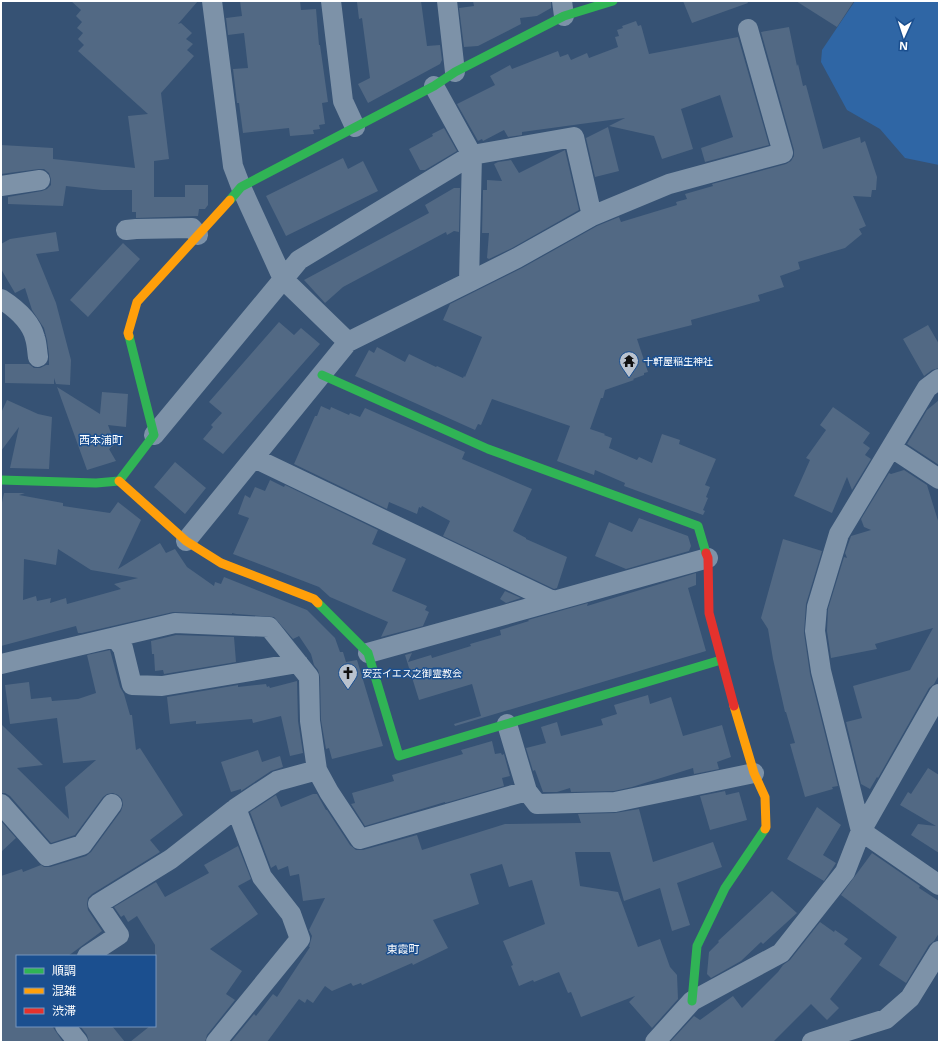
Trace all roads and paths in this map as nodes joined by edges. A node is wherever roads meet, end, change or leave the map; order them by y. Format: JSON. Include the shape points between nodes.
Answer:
{"nodes":[{"id":1,"x":212,"y":1,"type":"edge"},
{"id":2,"x":331,"y":1,"type":"edge"},
{"id":3,"x":447,"y":1,"type":"edge"},
{"id":4,"x":613,"y":1,"type":"edge"},
{"id":5,"x":563,"y":9,"type":"edge"},
{"id":6,"x":748,"y":29,"type":"dead end"},
{"id":7,"x":455,"y":72,"type":"junction"},
{"id":8,"x":434,"y":86,"type":"junction"},
{"id":9,"x":355,"y":127,"type":"junction"},
{"id":10,"x":472,"y":155,"type":"junction"},
{"id":11,"x":40,"y":180,"type":"dead end"},
{"id":12,"x":1,"y":186,"type":"edge"},
{"id":13,"x":240,"y":188,"type":"junction"},
{"id":14,"x":592,"y":216,"type":"junction"},
{"id":15,"x":126,"y":230,"type":"dead end"},
{"id":16,"x":198,"y":235,"type":"junction"},
{"id":17,"x":283,"y":279,"type":"junction"},
{"id":18,"x":469,"y":282,"type":"junction"},
{"id":19,"x":1,"y":299,"type":"edge"},
{"id":20,"x":348,"y":342,"type":"junction"},
{"id":21,"x":38,"y":357,"type":"dead end"},
{"id":22,"x":322,"y":375,"type":"junction"},
{"id":23,"x":939,"y":379,"type":"edge"},
{"id":24,"x":154,"y":435,"type":"junction"},
{"id":25,"x":892,"y":448,"type":"junction"},
{"id":26,"x":254,"y":458,"type":"junction"},
{"id":27,"x":939,"y":479,"type":"edge"},
{"id":28,"x":1,"y":480,"type":"edge"},
{"id":29,"x":120,"y":481,"type":"junction"},
{"id":30,"x":186,"y":541,"type":"junction"},
{"id":31,"x":708,"y":558,"type":"junction"},
{"id":32,"x":553,"y":601,"type":"junction"},
{"id":33,"x":115,"y":637,"type":"junction"},
{"id":34,"x":368,"y":653,"type":"junction"},
{"id":35,"x":721,"y":660,"type":"junction"},
{"id":36,"x":298,"y":663,"type":"junction"},
{"id":37,"x":1,"y":664,"type":"edge"},
{"id":38,"x":939,"y":694,"type":"edge"},
{"id":39,"x":507,"y":724,"type":"junction"},
{"id":40,"x":317,"y":770,"type":"junction"},
{"id":41,"x":754,"y":773,"type":"junction"},
{"id":42,"x":527,"y":791,"type":"junction"},
{"id":43,"x":1,"y":804,"type":"edge"},
{"id":44,"x":112,"y":804,"type":"dead end"},
{"id":45,"x":236,"y":808,"type":"junction"},
{"id":46,"x":861,"y":831,"type":"junction"},
{"id":47,"x":939,"y":885,"type":"edge"},
{"id":48,"x":939,"y":952,"type":"edge"},
{"id":49,"x":88,"y":955,"type":"edge"},
{"id":50,"x":692,"y":1001,"type":"junction"},
{"id":51,"x":66,"y":1027,"type":"edge"},
{"id":52,"x":78,"y":1042,"type":"edge"},
{"id":53,"x":216,"y":1042,"type":"edge"},
{"id":54,"x":655,"y":1042,"type":"edge"},
{"id":55,"x":814,"y":1042,"type":"edge"}],
"edges":[{"from":1,"to":13,"type":"street","via":[[234,166]]},
{"from":2,"to":9,"type":"street","via":[[343,101]]},
{"from":3,"to":7,"type":"street"},
{"from":4,"to":5,"type":"street"},
{"from":5,"to":7,"type":"street"},
{"from":6,"to":14,"type":"street","via":[[783,153],[669,184]]},
{"from":7,"to":8,"type":"street"},
{"from":8,"to":9,"type":"street"},
{"from":8,"to":10,"type":"street"},
{"from":9,"to":13,"type":"street"},
{"from":10,"to":14,"type":"street","via":[[574,137]]},
{"from":10,"to":17,"type":"street","via":[[299,260]]},
{"from":10,"to":18,"type":"street"},
{"from":11,"to":12,"type":"street"},
{"from":13,"to":16,"type":"street"},
{"from":13,"to":17,"type":"street"},
{"from":14,"to":18,"type":"street","via":[[518,258]]},
{"from":15,"to":16,"type":"street","via":[[192,228]]},
{"from":16,"to":24,"type":"street","via":[[137,302],[128,334]]},
{"from":17,"to":20,"type":"street"},
{"from":17,"to":24,"type":"street"},
{"from":18,"to":20,"type":"street"},
{"from":19,"to":21,"type":"street","via":[[25,319],[35,337]]},
{"from":20,"to":22,"type":"street"},
{"from":22,"to":26,"type":"street"},
{"from":22,"to":31,"type":"street","via":[[488,448],[698,526]]},
{"from":23,"to":25,"type":"street","via":[[927,388]]},
{"from":24,"to":29,"type":"street"},
{"from":25,"to":27,"type":"street"},
{"from":25,"to":46,"type":"street","via":[[840,534],[817,607],[815,631],[821,671]]},
{"from":26,"to":30,"type":"street"},
{"from":26,"to":32,"type":"street"},
{"from":28,"to":29,"type":"street","via":[[96,483]]},
{"from":29,"to":30,"type":"street"},
{"from":30,"to":34,"type":"street","via":[[221,563],[314,599]]},
{"from":31,"to":32,"type":"street"},
{"from":31,"to":35,"type":"street","via":[[709,613]]},
{"from":32,"to":34,"type":"street"},
{"from":33,"to":36,"type":"street","via":[[175,623],[269,627]]},
{"from":33,"to":36,"type":"street","via":[[123,648],[132,685],[162,686]]},
{"from":33,"to":37,"type":"street"},
{"from":34,"to":39,"type":"street","via":[[399,756]]},
{"from":35,"to":39,"type":"street"},
{"from":35,"to":41,"type":"street"},
{"from":36,"to":40,"type":"street","via":[[309,677],[310,721]]},
{"from":38,"to":46,"type":"street"},
{"from":39,"to":42,"type":"street"},
{"from":40,"to":42,"type":"street","via":[[360,839]]},
{"from":40,"to":45,"type":"street","via":[[277,781]]},
{"from":41,"to":42,"type":"street","via":[[615,802],[537,804]]},
{"from":41,"to":50,"type":"street","via":[[765,797],[766,827],[725,888],[697,946]]},
{"from":43,"to":44,"type":"street","via":[[47,856],[82,845]]},
{"from":45,"to":49,"type":"street","via":[[171,859],[98,904],[119,934]]},
{"from":45,"to":53,"type":"street","via":[[262,878],[291,914],[300,939]]},
{"from":46,"to":47,"type":"street"},
{"from":46,"to":50,"type":"street","via":[[845,872],[781,953]]},
{"from":48,"to":55,"type":"street","via":[[910,998],[886,1019]]},
{"from":50,"to":54,"type":"street"},
{"from":51,"to":52,"type":"street"}]}
